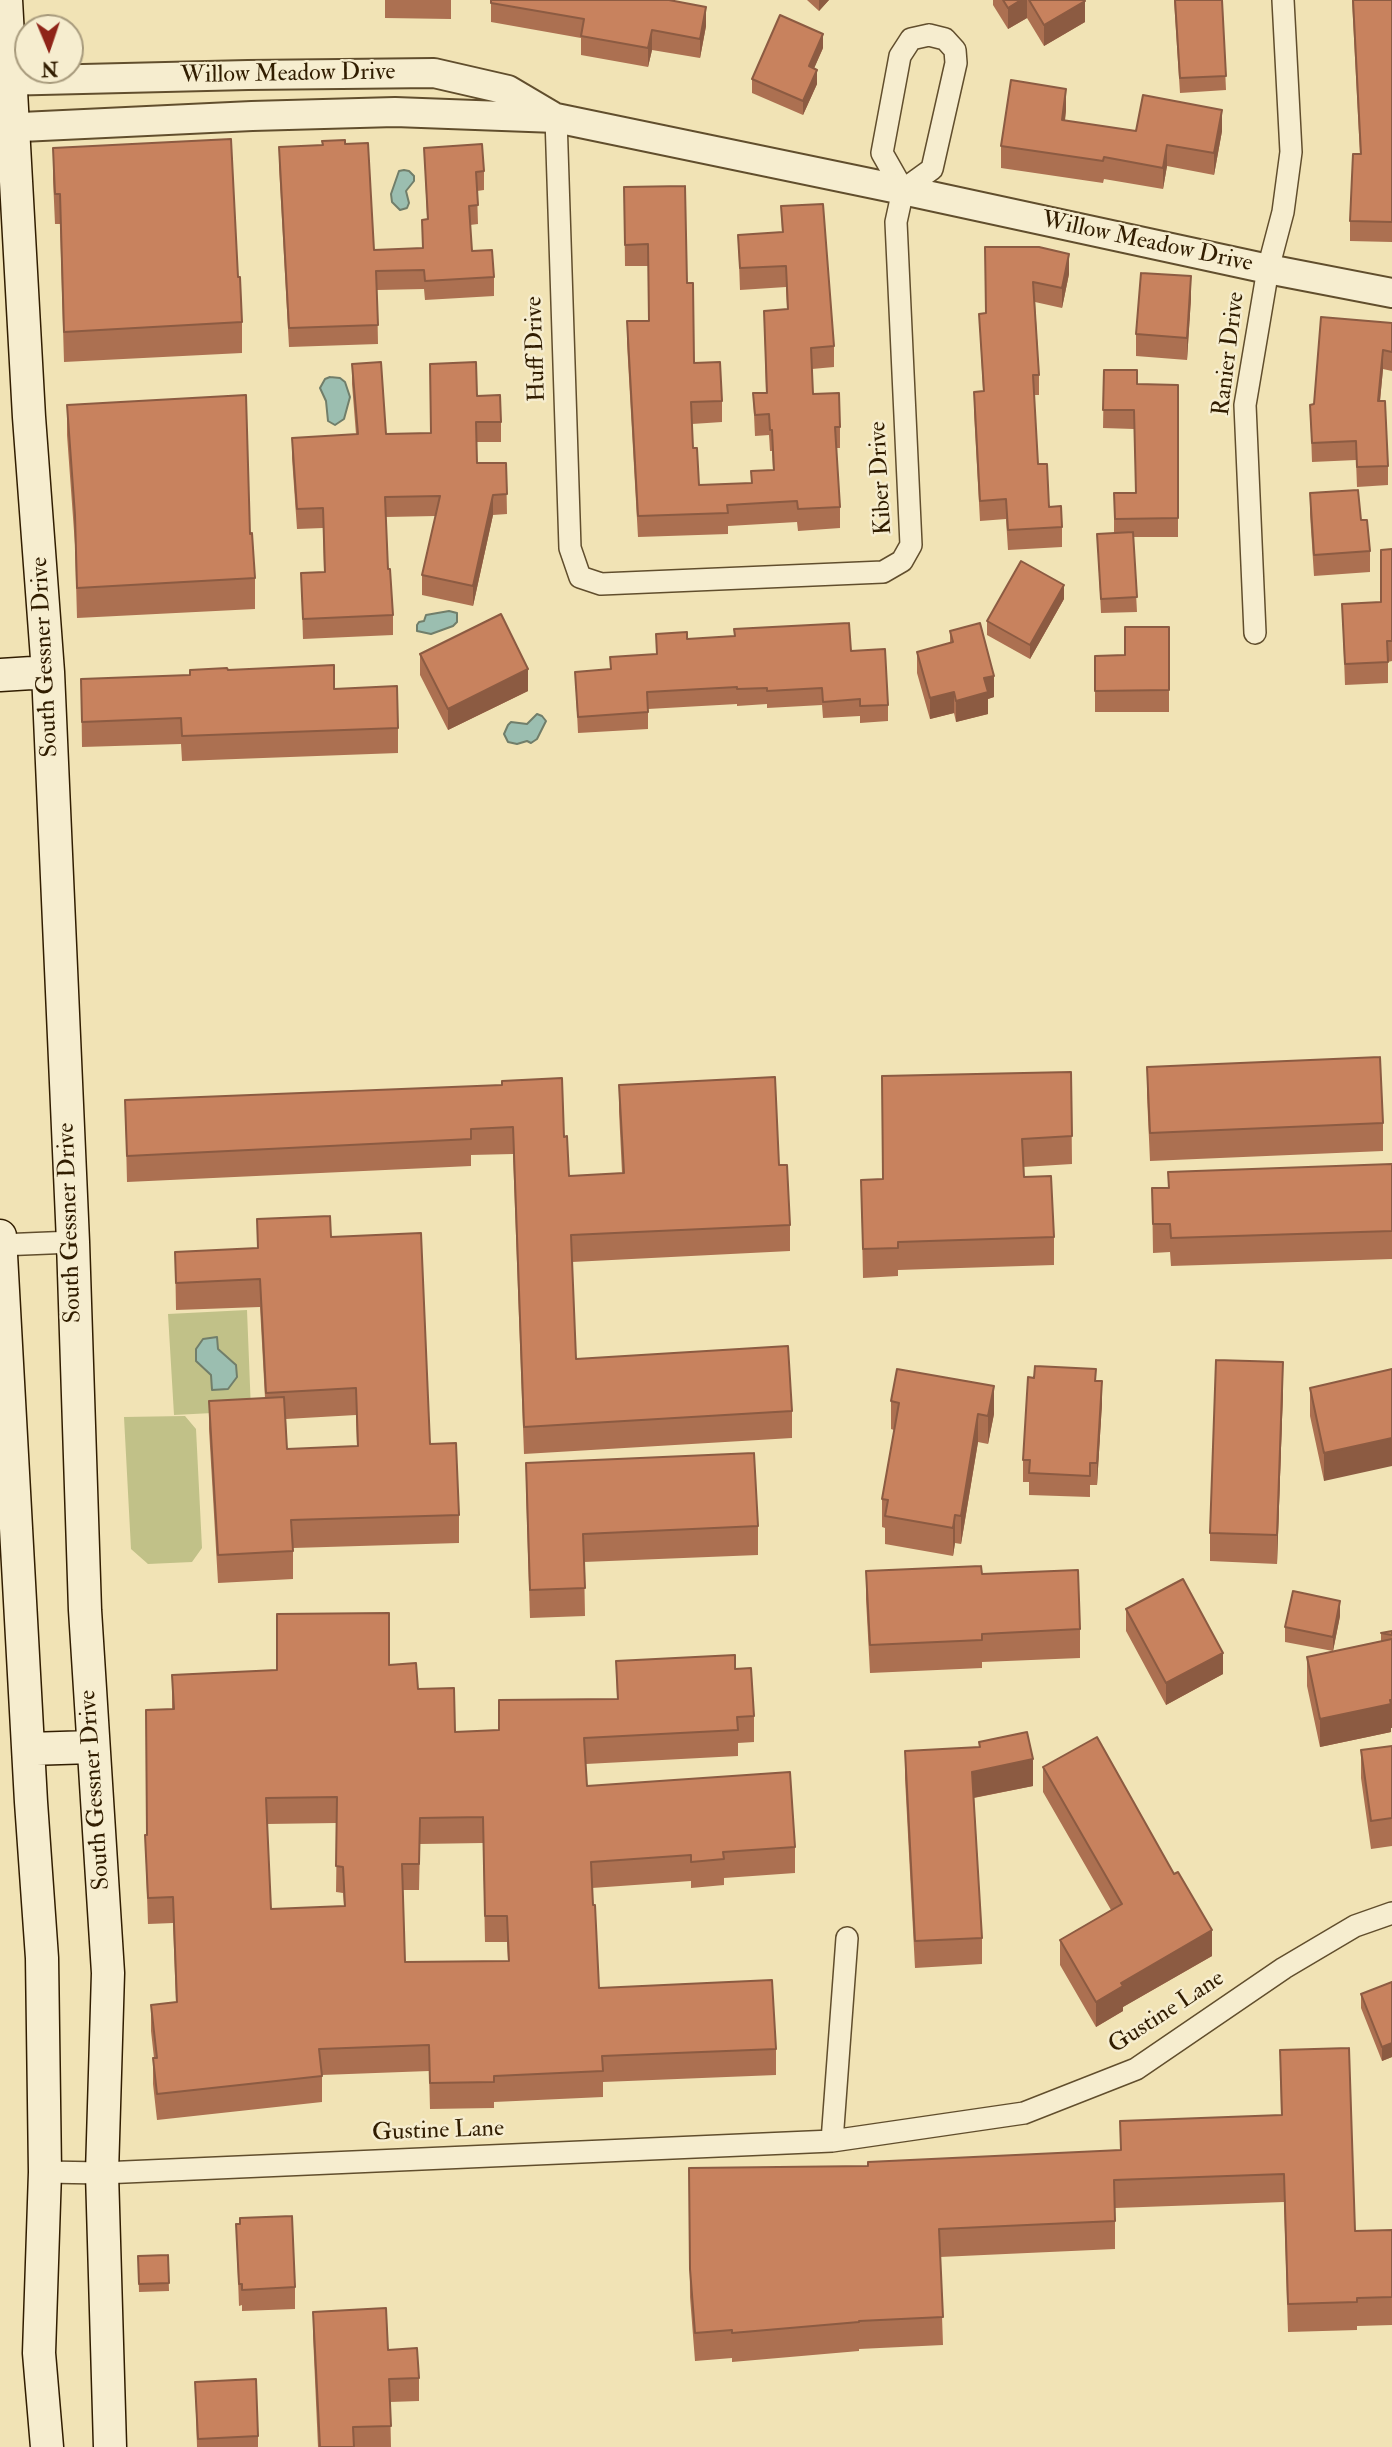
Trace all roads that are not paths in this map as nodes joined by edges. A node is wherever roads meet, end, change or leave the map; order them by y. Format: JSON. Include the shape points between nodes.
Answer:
{"nodes":[{"id":1,"x":6,"y":0,"type":"edge"},
{"id":2,"x":1283,"y":0,"type":"edge"},
{"id":3,"x":5,"y":80,"type":"edge"},
{"id":4,"x":556,"y":118,"type":"junction"},
{"id":5,"x":6,"y":128,"type":"edge"},
{"id":6,"x":903,"y":190,"type":"junction"},
{"id":7,"x":1268,"y":269,"type":"junction"},
{"id":8,"x":1392,"y":293,"type":"edge"},
{"id":9,"x":580,"y":577,"type":"joint"},
{"id":10,"x":1255,"y":633,"type":"dead end"},
{"id":11,"x":48,"y":672,"type":"junction"},
{"id":12,"x":0,"y":675,"type":"edge"},
{"id":13,"x":0,"y":1236,"type":"edge"},
{"id":14,"x":73,"y":1242,"type":"junction"},
{"id":15,"x":0,"y":1245,"type":"edge"},
{"id":16,"x":93,"y":1747,"type":"junction"},
{"id":17,"x":29,"y":1749,"type":"junction"},
{"id":18,"x":1392,"y":1913,"type":"edge"},
{"id":19,"x":847,"y":1938,"type":"dead end"},
{"id":20,"x":832,"y":2141,"type":"junction"},
{"id":21,"x":45,"y":2172,"type":"junction"},
{"id":22,"x":102,"y":2173,"type":"junction"},
{"id":23,"x":47,"y":2447,"type":"edge"},
{"id":24,"x":110,"y":2447,"type":"edge"}],
"edges":[{"from":1,"to":3,"type":"main road","name":"South Gessner Drive"},
{"from":2,"to":7,"type":"street","name":"Ranier Drive","via":[[1291,152],[1283,212]]},
{"from":3,"to":4,"type":"street","name":"Willow Meadow Drive","via":[[434,74],[508,90]]},
{"from":3,"to":5,"type":"main road","name":"South Gessner Drive"},
{"from":4,"to":5,"type":"street","name":"Willow Meadow Drive","via":[[395,112]]},
{"from":4,"to":6,"type":"street","name":"Willow Meadow Drive"},
{"from":4,"to":9,"type":"street","name":"Huff Drive","via":[[570,548]]},
{"from":5,"to":11,"type":"main road","name":"South Gessner Drive"},
{"from":6,"to":6,"type":"street","via":[[882,153],[900,56],[911,39],[929,35],[945,39],[954,50],[956,63],[932,169]]},
{"from":6,"to":7,"type":"street","name":"Willow Meadow Drive"},
{"from":6,"to":9,"type":"street","name":"Kiber Drive","via":[[896,222],[911,545],[902,561],[883,572],[601,584]]},
{"from":7,"to":8,"type":"street","name":"Willow Meadow Drive"},
{"from":7,"to":10,"type":"street","name":"Ranier Drive","via":[[1245,405]]},
{"from":11,"to":12,"type":"main road"},
{"from":11,"to":14,"type":"main road","name":"South Gessner Drive"},
{"from":13,"to":15,"type":"main road"},
{"from":14,"to":15,"type":"street"},
{"from":14,"to":16,"type":"main road","name":"South Gessner Drive"},
{"from":15,"to":17,"type":"main road"},
{"from":16,"to":17,"type":"main road"},
{"from":16,"to":22,"type":"main road","name":"South Gessner Drive","via":[[108,1973]]},
{"from":17,"to":21,"type":"main road","via":[[42,1958]]},
{"from":18,"to":20,"type":"street","name":"Gustine Lane","via":[[1355,1926],[1284,1968],[1136,2069],[1024,2113]]},
{"from":19,"to":20,"type":"street"},
{"from":20,"to":22,"type":"street","name":"Gustine Lane"},
{"from":21,"to":22,"type":"street","name":"Gustine Lane"},
{"from":21,"to":23,"type":"main road","via":[[39,2353]]},
{"from":22,"to":24,"type":"main road","name":"South Gessner Drive"}]}
